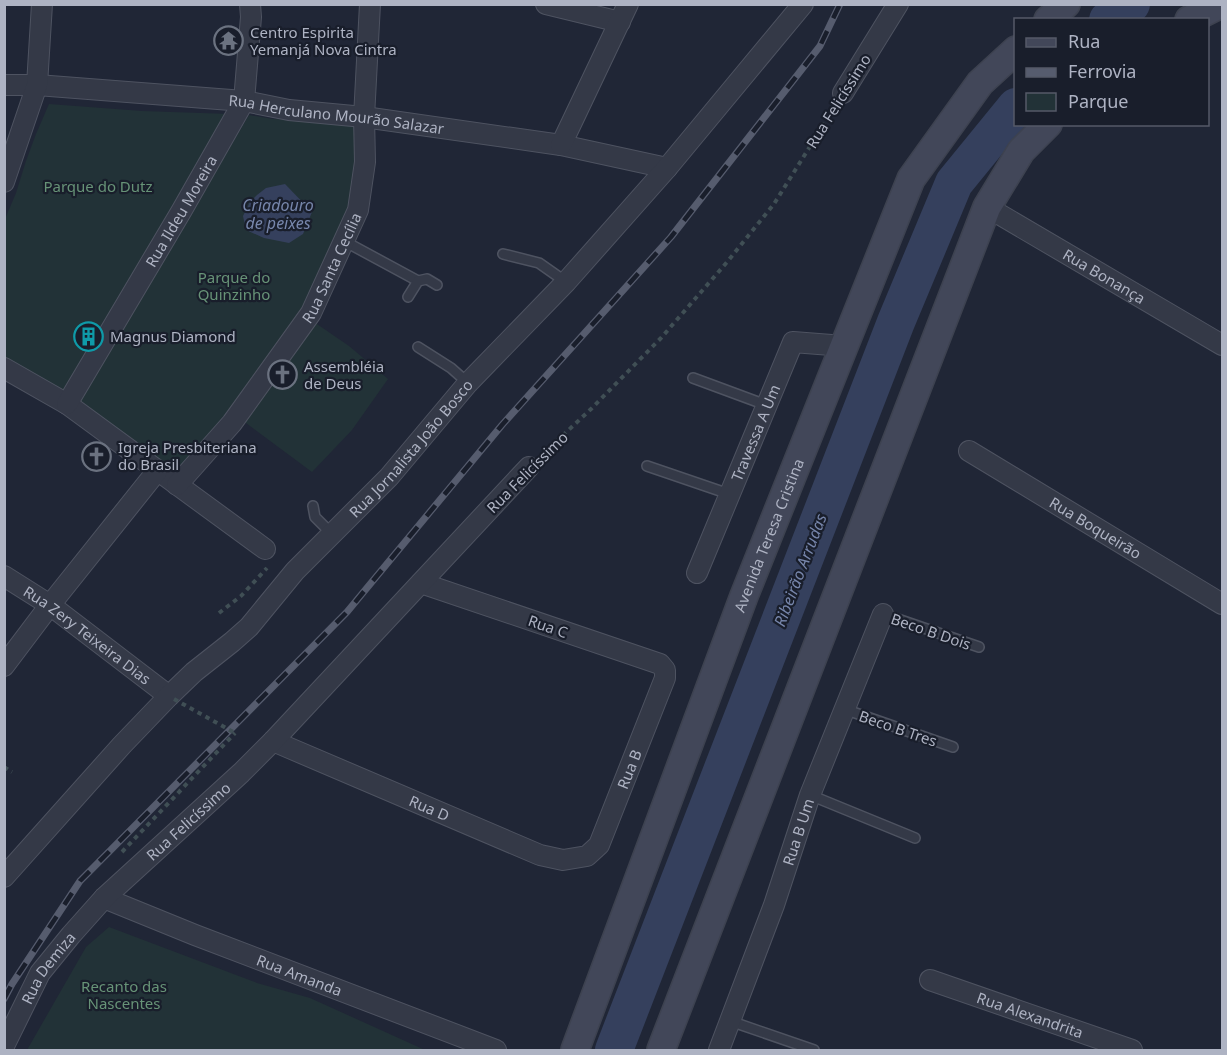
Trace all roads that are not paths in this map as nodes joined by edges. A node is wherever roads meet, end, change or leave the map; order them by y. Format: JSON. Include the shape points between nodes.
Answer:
{"nodes":[{"id":1,"x":42,"y":4,"type":"edge"},
{"id":2,"x":250,"y":4,"type":"edge"},
{"id":3,"x":370,"y":4,"type":"edge"},
{"id":4,"x":546,"y":4,"type":"edge"},
{"id":5,"x":803,"y":4,"type":"edge"},
{"id":6,"x":898,"y":4,"type":"edge"},
{"id":7,"x":1066,"y":4,"type":"edge"},
{"id":8,"x":1221,"y":4,"type":"edge"},
{"id":9,"x":624,"y":13,"type":"edge"},
{"id":10,"x":1050,"y":18,"type":"edge"},
{"id":11,"x":1193,"y":18,"type":"edge"},
{"id":12,"x":1014,"y":52,"type":"edge"},
{"id":13,"x":4,"y":85,"type":"edge"},
{"id":14,"x":37,"y":85,"type":"junction"},
{"id":15,"x":843,"y":93,"type":"road end"},
{"id":16,"x":244,"y":101,"type":"junction"},
{"id":17,"x":364,"y":117,"type":"junction"},
{"id":18,"x":1046,"y":126,"type":"edge"},
{"id":19,"x":561,"y":145,"type":"junction"},
{"id":20,"x":667,"y":168,"type":"junction"},
{"id":21,"x":4,"y":182,"type":"edge"},
{"id":22,"x":987,"y":207,"type":"junction"},
{"id":23,"x":344,"y":241,"type":"junction"},
{"id":24,"x":503,"y":254,"type":"dead end"},
{"id":25,"x":418,"y":281,"type":"junction"},
{"id":26,"x":566,"y":282,"type":"junction"},
{"id":27,"x":437,"y":285,"type":"dead end"},
{"id":28,"x":408,"y":297,"type":"dead end"},
{"id":29,"x":1222,"y":345,"type":"edge"},
{"id":30,"x":844,"y":346,"type":"junction"},
{"id":31,"x":418,"y":347,"type":"dead end"},
{"id":32,"x":4,"y":368,"type":"edge"},
{"id":33,"x":693,"y":378,"type":"dead end"},
{"id":34,"x":468,"y":383,"type":"junction"},
{"id":35,"x":67,"y":405,"type":"junction"},
{"id":36,"x":766,"y":405,"type":"junction"},
{"id":37,"x":969,"y":451,"type":"dead end"},
{"id":38,"x":647,"y":466,"type":"dead end"},
{"id":39,"x":529,"y":467,"type":"road end"},
{"id":40,"x":157,"y":471,"type":"junction"},
{"id":41,"x":177,"y":485,"type":"junction"},
{"id":42,"x":729,"y":494,"type":"junction"},
{"id":43,"x":314,"y":506,"type":"dead end"},
{"id":44,"x":332,"y":534,"type":"junction"},
{"id":45,"x":267,"y":557,"type":"road end"},
{"id":46,"x":697,"y":573,"type":"dead end"},
{"id":47,"x":4,"y":576,"type":"edge"},
{"id":48,"x":421,"y":583,"type":"junction"},
{"id":49,"x":1222,"y":604,"type":"edge"},
{"id":50,"x":50,"y":605,"type":"junction"},
{"id":51,"x":883,"y":614,"type":"joint"},
{"id":52,"x":979,"y":647,"type":"dead end"},
{"id":53,"x":4,"y":666,"type":"edge"},
{"id":54,"x":665,"y":678,"type":"joint"},
{"id":55,"x":171,"y":697,"type":"junction"},
{"id":56,"x":844,"y":709,"type":"junction"},
{"id":57,"x":273,"y":741,"type":"junction"},
{"id":58,"x":953,"y":747,"type":"dead end"},
{"id":59,"x":810,"y":795,"type":"junction"},
{"id":60,"x":915,"y":838,"type":"dead end"},
{"id":61,"x":588,"y":856,"type":"joint"},
{"id":62,"x":4,"y":877,"type":"edge"},
{"id":63,"x":104,"y":898,"type":"junction"},
{"id":64,"x":930,"y":980,"type":"dead end"},
{"id":65,"x":730,"y":1021,"type":"junction"},
{"id":66,"x":4,"y":1046,"type":"edge"},
{"id":67,"x":496,"y":1050,"type":"edge"},
{"id":68,"x":575,"y":1050,"type":"edge"},
{"id":69,"x":661,"y":1050,"type":"edge"},
{"id":70,"x":719,"y":1050,"type":"edge"},
{"id":71,"x":814,"y":1050,"type":"edge"},
{"id":72,"x":1132,"y":1050,"type":"edge"}],
"edges":[{"from":1,"to":14,"type":"street"},
{"from":2,"to":16,"type":"street","name":"Rua Ildeu Moreira"},
{"from":3,"to":17,"type":"street","name":"Rua Santa Cecília"},
{"from":4,"to":9,"type":"street"},
{"from":5,"to":20,"type":"street","name":"Rua Jornalista João Bosco"},
{"from":6,"to":15,"type":"street","name":"Rua Felicíssimo"},
{"from":7,"to":10,"type":"main road"},
{"from":8,"to":11,"type":"main road"},
{"from":9,"to":19,"type":"street"},
{"from":12,"to":30,"type":"main road","name":"Avenida Teresa Cristina","via":[[980,83],[911,179]]},
{"from":13,"to":14,"type":"street","name":"Rua Herculano Mourão Salazar"},
{"from":14,"to":16,"type":"street","name":"Rua Herculano Mourão Salazar"},
{"from":14,"to":21,"type":"street"},
{"from":16,"to":17,"type":"street","name":"Rua Herculano Mourão Salazar"},
{"from":16,"to":35,"type":"street","name":"Rua Ildeu Moreira"},
{"from":17,"to":19,"type":"street","name":"Rua Herculano Mourão Salazar"},
{"from":17,"to":23,"type":"street","name":"Rua Santa Cecília","via":[[365,162],[360,199]]},
{"from":18,"to":22,"type":"main road","via":[[1021,152]]},
{"from":19,"to":20,"type":"street","name":"Rua Herculano Mourão Salazar"},
{"from":20,"to":26,"type":"street","name":"Rua Jornalista João Bosco"},
{"from":22,"to":29,"type":"street","name":"Rua Bonança"},
{"from":22,"to":69,"type":"main road"},
{"from":23,"to":25,"type":"lane"},
{"from":23,"to":41,"type":"street","name":"Rua Santa Cecília","via":[[311,313],[232,423]]},
{"from":24,"to":26,"type":"lane","via":[[539,263]]},
{"from":25,"to":27,"type":"lane","via":[[427,279]]},
{"from":25,"to":28,"type":"lane"},
{"from":26,"to":34,"type":"street","name":"Rua Jornalista João Bosco"},
{"from":30,"to":36,"type":"street","name":"Travessa A Um","via":[[793,342]]},
{"from":30,"to":68,"type":"main road","name":"Avenida Teresa Cristina","via":[[744,596]]},
{"from":31,"to":34,"type":"lane"},
{"from":32,"to":35,"type":"street"},
{"from":33,"to":36,"type":"lane"},
{"from":34,"to":44,"type":"street","name":"Rua Jornalista João Bosco","via":[[388,477]]},
{"from":35,"to":40,"type":"street"},
{"from":36,"to":42,"type":"street","name":"Travessa A Um"},
{"from":37,"to":49,"type":"street","name":"Rua Boqueirão"},
{"from":38,"to":42,"type":"lane"},
{"from":39,"to":48,"type":"street","name":"Rua Felicíssimo"},
{"from":40,"to":41,"type":"street"},
{"from":40,"to":50,"type":"street"},
{"from":41,"to":45,"type":"street"},
{"from":42,"to":46,"type":"street","name":"Travessa A Um"},
{"from":43,"to":44,"type":"lane","via":[[315,517]]},
{"from":44,"to":55,"type":"street","name":"Rua Jornalista João Bosco","via":[[294,571],[249,627],[194,672]]},
{"from":47,"to":50,"type":"street","name":"Rua Zery Teixeira Dias"},
{"from":48,"to":54,"type":"street","name":"Rua C","via":[[660,664]]},
{"from":48,"to":57,"type":"street","name":"Rua Felicíssimo"},
{"from":50,"to":53,"type":"street"},
{"from":50,"to":55,"type":"street","name":"Rua Zery Teixeira Dias"},
{"from":51,"to":52,"type":"lane","name":"Beco B Dois"},
{"from":51,"to":56,"type":"street","name":"Rua B Um"},
{"from":54,"to":61,"type":"street","name":"Rua B","via":[[599,845]]},
{"from":55,"to":62,"type":"street","name":"Rua Jornalista João Bosco","via":[[122,745]]},
{"from":56,"to":58,"type":"lane","name":"Beco B Tres"},
{"from":56,"to":59,"type":"street","name":"Rua B Um"},
{"from":57,"to":61,"type":"street","name":"Rua D","via":[[540,855],[563,860]]},
{"from":57,"to":63,"type":"street","name":"Rua Felicíssimo"},
{"from":59,"to":60,"type":"lane"},
{"from":59,"to":65,"type":"street","name":"Rua B Um"},
{"from":63,"to":66,"type":"street","name":"Rua Demiza","via":[[40,973]]},
{"from":63,"to":67,"type":"street","name":"Rua Amanda"},
{"from":64,"to":72,"type":"street","name":"Rua Alexandrita"},
{"from":65,"to":70,"type":"street","name":"Rua B Um"},
{"from":65,"to":71,"type":"lane"}]}
